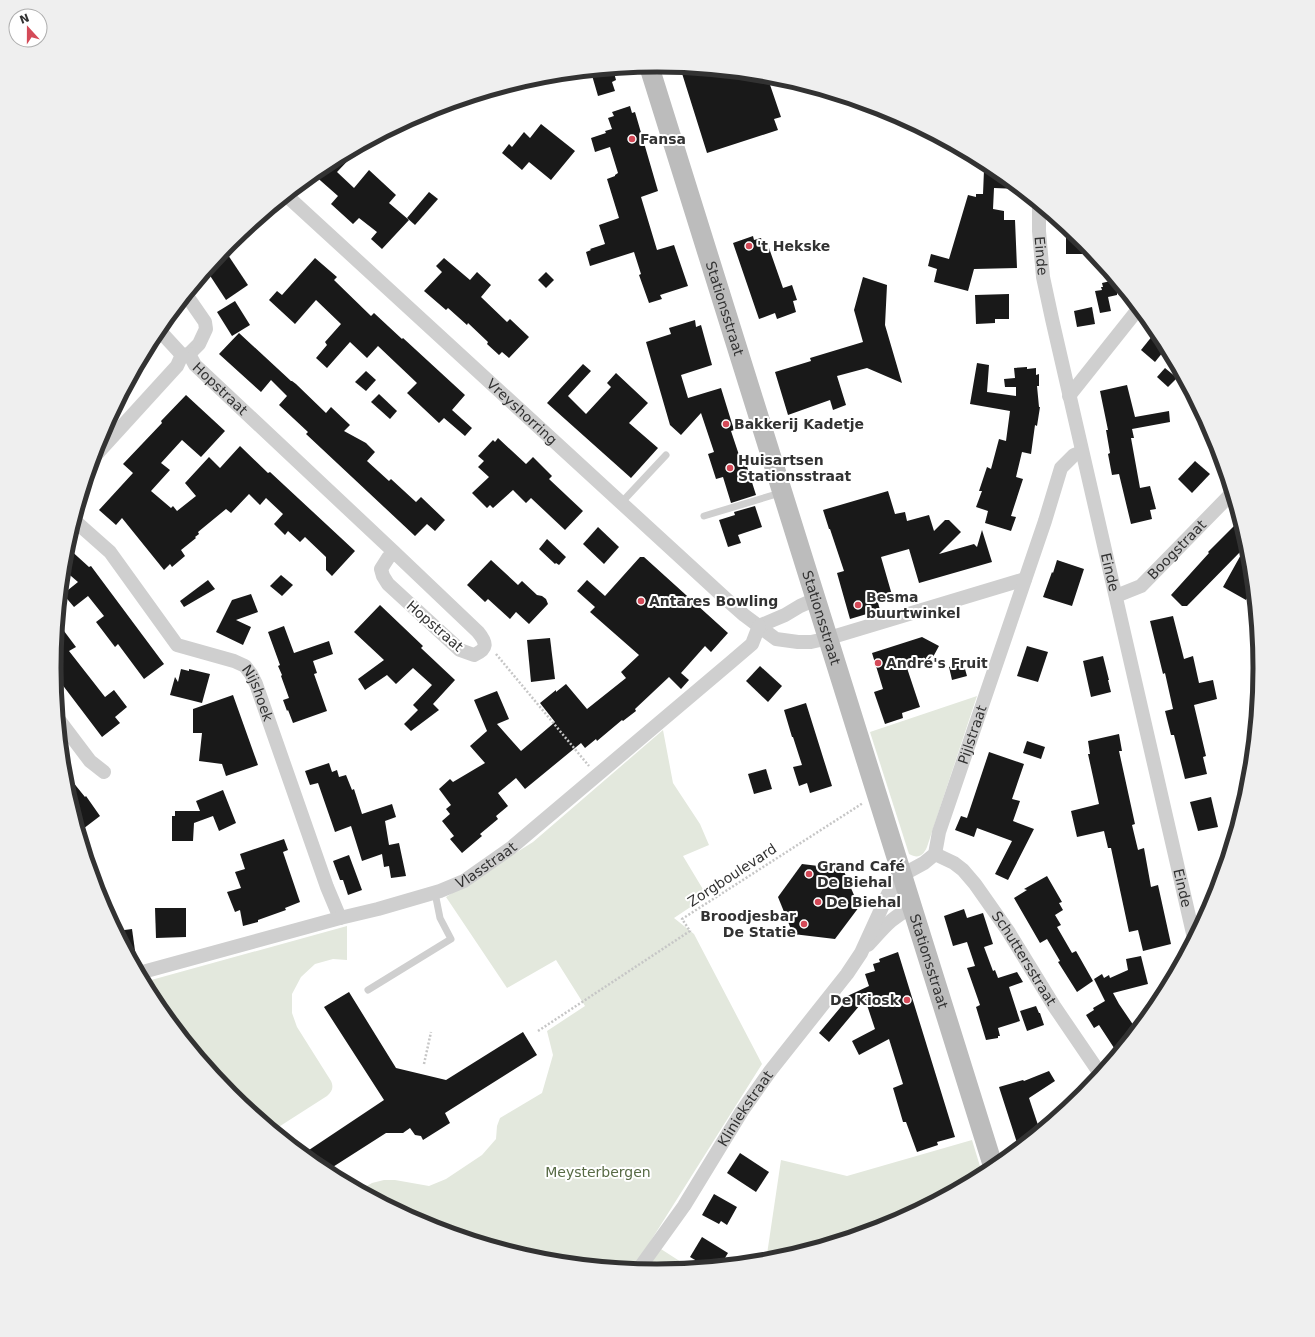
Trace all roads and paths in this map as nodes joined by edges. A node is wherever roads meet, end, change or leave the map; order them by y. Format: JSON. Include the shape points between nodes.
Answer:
{"nodes":[{"id":1,"x":651,"y":72,"type":"edge"},
{"id":2,"x":290,"y":199,"type":"edge"},
{"id":3,"x":1039,"y":210,"type":"edge"},
{"id":4,"x":189,"y":299,"type":"edge"},
{"id":5,"x":1136,"y":312,"type":"edge"},
{"id":6,"x":164,"y":335,"type":"edge"},
{"id":7,"x":186,"y":354,"type":"junction"},
{"id":8,"x":1069,"y":396,"type":"junction"},
{"id":9,"x":104,"y":446,"type":"edge"},
{"id":10,"x":1082,"y":452,"type":"junction"},
{"id":11,"x":666,"y":455,"type":"dead end"},
{"id":12,"x":782,"y":492,"type":"junction"},
{"id":13,"x":1228,"y":497,"type":"edge"},
{"id":14,"x":621,"y":503,"type":"junction"},
{"id":15,"x":704,"y":516,"type":"dead end"},
{"id":16,"x":79,"y":524,"type":"edge"},
{"id":17,"x":394,"y":552,"type":"junction"},
{"id":18,"x":1025,"y":579,"type":"junction"},
{"id":19,"x":1116,"y":596,"type":"junction"},
{"id":20,"x":816,"y":599,"type":"junction"},
{"id":21,"x":759,"y":626,"type":"junction"},
{"id":22,"x":828,"y":638,"type":"junction"},
{"id":23,"x":484,"y":640,"type":"junction"},
{"id":24,"x":64,"y":727,"type":"edge"},
{"id":25,"x":104,"y":772,"type":"dead end"},
{"id":26,"x":597,"y":776,"type":"junction"},
{"id":27,"x":876,"y":794,"type":"junction"},
{"id":28,"x":934,"y":854,"type":"junction"},
{"id":29,"x":902,"y":875,"type":"junction"},
{"id":30,"x":435,"y":892,"type":"junction"},
{"id":31,"x":912,"y":908,"type":"junction"},
{"id":32,"x":340,"y":918,"type":"junction"},
{"id":33,"x":1192,"y":931,"type":"edge"},
{"id":34,"x":860,"y":953,"type":"junction"},
{"id":35,"x":144,"y":972,"type":"edge"},
{"id":36,"x":368,"y":990,"type":"dead end"},
{"id":37,"x":538,"y":1031,"type":"dead end"},
{"id":38,"x":431,"y":1032,"type":"dead end"},
{"id":39,"x":424,"y":1064,"type":"dead end"},
{"id":40,"x":1098,"y":1070,"type":"edge"},
{"id":41,"x":992,"y":1162,"type":"edge"},
{"id":42,"x":642,"y":1265,"type":"edge"}],
"edges":[{"from":1,"to":12,"type":"main road","name":"Stationsstraat"},
{"from":2,"to":14,"type":"street","name":"Vreyshorring"},
{"from":3,"to":8,"type":"street","name":"Einde","via":[[1043,277]]},
{"from":4,"to":7,"type":"street","via":[[205,322],[206,329],[199,344]]},
{"from":5,"to":8,"type":"street"},
{"from":6,"to":7,"type":"street","name":"Hopstraat"},
{"from":7,"to":9,"type":"street"},
{"from":7,"to":17,"type":"street","name":"Hopstraat","via":[[195,366]]},
{"from":8,"to":10,"type":"street","name":"Einde"},
{"from":10,"to":18,"type":"street","name":"Pijlstraat","via":[[1074,455],[1061,468]]},
{"from":10,"to":19,"type":"street","name":"Einde"},
{"from":11,"to":14,"type":"lane"},
{"from":12,"to":15,"type":"lane"},
{"from":12,"to":20,"type":"main road","name":"Stationsstraat"},
{"from":13,"to":19,"type":"street","name":"Boogstraat","via":[[1141,586]]},
{"from":14,"to":21,"type":"street","name":"Vreyshorring"},
{"from":16,"to":32,"type":"street","name":"Nijshoek","via":[[110,552],[177,644],[234,661],[245,666],[251,674]]},
{"from":17,"to":23,"type":"street","name":"Hopstraat"},
{"from":17,"to":23,"type":"street","name":"Hopstraat","via":[[381,569],[382,576],[388,584],[460,650],[474,656],[484,647]]},
{"from":18,"to":22,"type":"street"},
{"from":18,"to":28,"type":"street","name":"Pijlstraat","via":[[939,832]]},
{"from":19,"to":33,"type":"street","name":"Einde"},
{"from":20,"to":21,"type":"street"},
{"from":20,"to":22,"type":"main road","name":"Stationsstraat"},
{"from":21,"to":22,"type":"street","name":"Vreyshorring","via":[[776,639],[811,642]]},
{"from":21,"to":26,"type":"street","name":"Vlasstraat","via":[[752,644]]},
{"from":22,"to":27,"type":"main road","name":"Stationsstraat"},
{"from":23,"to":26,"type":"path"},
{"from":24,"to":25,"type":"street","via":[[90,761]]},
{"from":26,"to":30,"type":"street","name":"Vlasstraat","via":[[505,853],[464,881]]},
{"from":27,"to":29,"type":"main road","name":"Stationsstraat"},
{"from":27,"to":37,"type":"path","name":"Zorgboulevard","via":[[682,919],[690,931]]},
{"from":28,"to":29,"type":"street","via":[[924,863]]},
{"from":28,"to":40,"type":"street","name":"Schuttersstraat","via":[[954,863],[975,884]]},
{"from":29,"to":31,"type":"main road","name":"Stationsstraat"},
{"from":29,"to":34,"type":"street","name":"Kliniekstraat","via":[[888,894]]},
{"from":30,"to":32,"type":"street","name":"Vlasstraat"},
{"from":30,"to":36,"type":"lane","via":[[440,918],[450,939]]},
{"from":31,"to":34,"type":"street","name":"Kliniekstraat","via":[[890,921]]},
{"from":31,"to":41,"type":"main road","name":"Stationsstraat"},
{"from":32,"to":35,"type":"street","name":"Vlasstraat"},
{"from":34,"to":42,"type":"street","name":"Kliniekstraat","via":[[847,974],[742,1111],[684,1206]]},
{"from":38,"to":39,"type":"path"}]}
